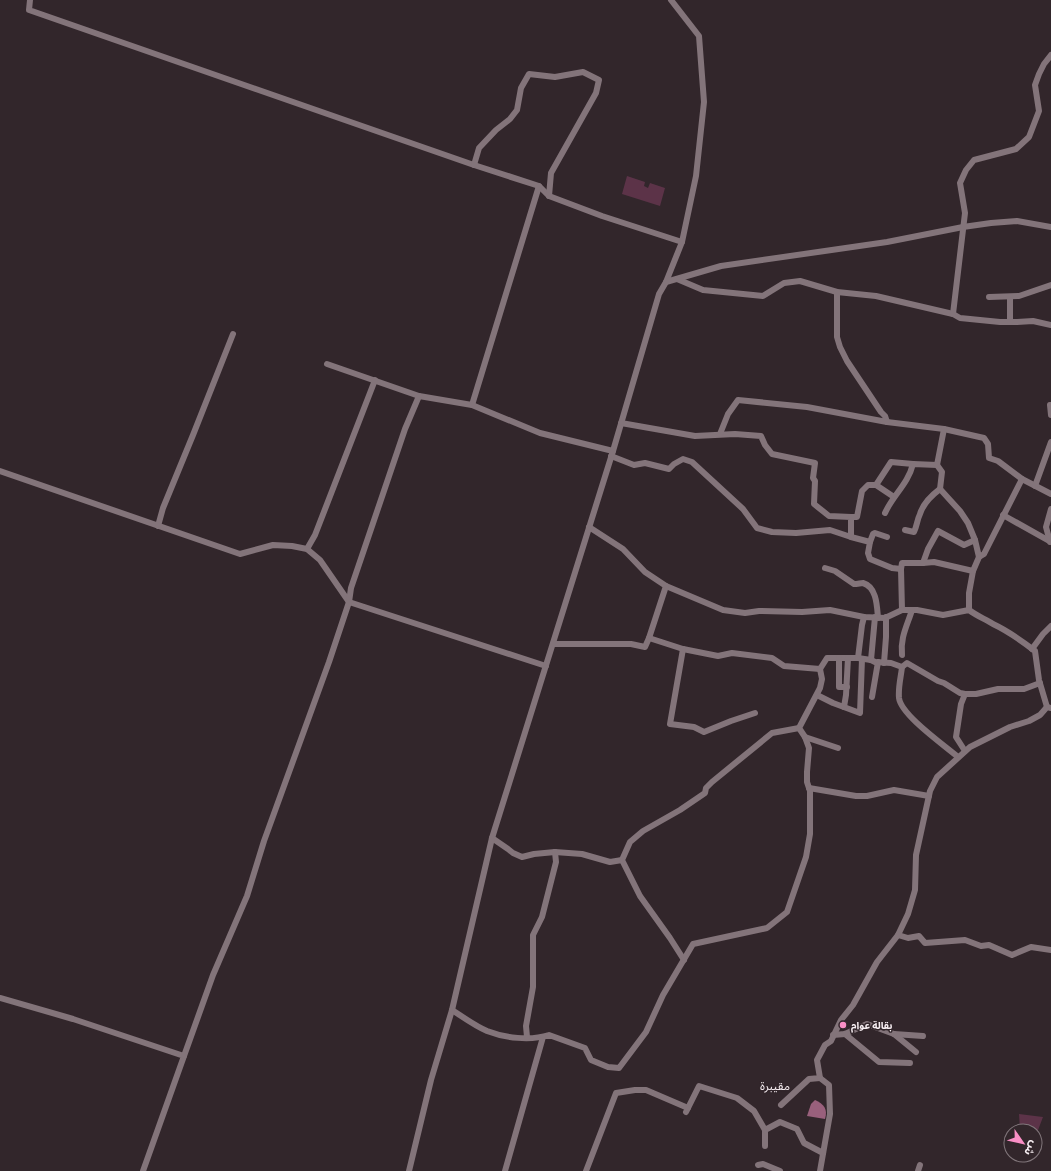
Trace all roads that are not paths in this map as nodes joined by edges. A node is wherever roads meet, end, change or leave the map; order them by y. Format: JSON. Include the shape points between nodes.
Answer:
{"nodes":[{"id":1,"x":30,"y":0,"type":"edge"},
{"id":2,"x":672,"y":0,"type":"edge"},
{"id":3,"x":1051,"y":55,"type":"edge"},
{"id":4,"x":474,"y":165,"type":"junction"},
{"id":5,"x":539,"y":186,"type":"junction"},
{"id":6,"x":549,"y":196,"type":"junction"},
{"id":7,"x":963,"y":227,"type":"junction"},
{"id":8,"x":1051,"y":227,"type":"edge"},
{"id":9,"x":682,"y":242,"type":"junction"},
{"id":10,"x":677,"y":279,"type":"junction"},
{"id":11,"x":666,"y":282,"type":"junction"},
{"id":12,"x":1051,"y":285,"type":"edge"},
{"id":13,"x":837,"y":292,"type":"junction"},
{"id":14,"x":989,"y":297,"type":"dead end"},
{"id":15,"x":1010,"y":297,"type":"junction"},
{"id":16,"x":953,"y":314,"type":"junction"},
{"id":17,"x":1010,"y":322,"type":"junction"},
{"id":18,"x":1051,"y":324,"type":"edge"},
{"id":19,"x":233,"y":334,"type":"dead end"},
{"id":20,"x":327,"y":364,"type":"dead end"},
{"id":21,"x":375,"y":380,"type":"junction"},
{"id":22,"x":419,"y":396,"type":"junction"},
{"id":23,"x":1050,"y":405,"type":"dead end"},
{"id":24,"x":472,"y":406,"type":"junction"},
{"id":25,"x":1051,"y":415,"type":"edge"},
{"id":26,"x":887,"y":422,"type":"junction"},
{"id":27,"x":621,"y":423,"type":"junction"},
{"id":28,"x":944,"y":429,"type":"junction"},
{"id":29,"x":720,"y":434,"type":"junction"},
{"id":30,"x":1051,"y":442,"type":"edge"},
{"id":31,"x":612,"y":454,"type":"junction"},
{"id":32,"x":913,"y":464,"type":"junction"},
{"id":33,"x":937,"y":465,"type":"junction"},
{"id":34,"x":0,"y":471,"type":"edge"},
{"id":35,"x":1022,"y":480,"type":"junction"},
{"id":36,"x":876,"y":485,"type":"junction"},
{"id":37,"x":1035,"y":486,"type":"junction"},
{"id":38,"x":940,"y":489,"type":"junction"},
{"id":39,"x":1051,"y":494,"type":"edge"},
{"id":40,"x":894,"y":497,"type":"junction"},
{"id":41,"x":1051,"y":509,"type":"edge"},
{"id":42,"x":885,"y":513,"type":"dead end"},
{"id":43,"x":1004,"y":515,"type":"junction"},
{"id":44,"x":851,"y":517,"type":"junction"},
{"id":45,"x":158,"y":526,"type":"junction"},
{"id":46,"x":589,"y":527,"type":"junction"},
{"id":47,"x":905,"y":530,"type":"dead end"},
{"id":48,"x":851,"y":537,"type":"junction"},
{"id":49,"x":887,"y":538,"type":"dead end"},
{"id":50,"x":975,"y":540,"type":"junction"},
{"id":51,"x":870,"y":542,"type":"junction"},
{"id":52,"x":1051,"y":542,"type":"edge"},
{"id":53,"x":307,"y":549,"type":"junction"},
{"id":54,"x":979,"y":557,"type":"junction"},
{"id":55,"x":923,"y":563,"type":"junction"},
{"id":56,"x":825,"y":568,"type":"dead end"},
{"id":57,"x":901,"y":569,"type":"junction"},
{"id":58,"x":973,"y":571,"type":"junction"},
{"id":59,"x":666,"y":586,"type":"junction"},
{"id":60,"x":350,"y":602,"type":"junction"},
{"id":61,"x":902,"y":610,"type":"junction"},
{"id":62,"x":912,"y":610,"type":"junction"},
{"id":63,"x":969,"y":610,"type":"junction"},
{"id":64,"x":864,"y":617,"type":"junction"},
{"id":65,"x":886,"y":617,"type":"junction"},
{"id":66,"x":876,"y":618,"type":"junction"},
{"id":67,"x":1051,"y":626,"type":"edge"},
{"id":68,"x":649,"y":638,"type":"junction"},
{"id":69,"x":553,"y":644,"type":"junction"},
{"id":70,"x":683,"y":649,"type":"junction"},
{"id":71,"x":1032,"y":649,"type":"junction"},
{"id":72,"x":902,"y":655,"type":"dead end"},
{"id":73,"x":839,"y":658,"type":"junction"},
{"id":74,"x":848,"y":658,"type":"junction"},
{"id":75,"x":860,"y":658,"type":"junction"},
{"id":76,"x":871,"y":660,"type":"junction"},
{"id":77,"x":881,"y":662,"type":"junction"},
{"id":78,"x":546,"y":666,"type":"junction"},
{"id":79,"x":902,"y":667,"type":"junction"},
{"id":80,"x":820,"y":669,"type":"junction"},
{"id":81,"x":1040,"y":682,"type":"junction"},
{"id":82,"x":847,"y":687,"type":"junction"},
{"id":83,"x":817,"y":694,"type":"junction"},
{"id":84,"x":965,"y":694,"type":"junction"},
{"id":85,"x":872,"y":697,"type":"dead end"},
{"id":86,"x":844,"y":707,"type":"junction"},
{"id":87,"x":1049,"y":708,"type":"edge"},
{"id":88,"x":756,"y":713,"type":"dead end"},
{"id":89,"x":799,"y":728,"type":"junction"},
{"id":90,"x":805,"y":737,"type":"junction"},
{"id":91,"x":838,"y":748,"type":"dead end"},
{"id":92,"x":965,"y":751,"type":"junction"},
{"id":93,"x":958,"y":757,"type":"junction"},
{"id":94,"x":809,"y":788,"type":"junction"},
{"id":95,"x":929,"y":796,"type":"junction"},
{"id":96,"x":492,"y":838,"type":"junction"},
{"id":97,"x":555,"y":852,"type":"junction"},
{"id":98,"x":622,"y":860,"type":"junction"},
{"id":99,"x":898,"y":935,"type":"junction"},
{"id":100,"x":1051,"y":950,"type":"edge"},
{"id":101,"x":684,"y":960,"type":"junction"},
{"id":102,"x":0,"y":998,"type":"edge"},
{"id":103,"x":452,"y":1010,"type":"junction"},
{"id":104,"x":845,"y":1034,"type":"junction"},
{"id":105,"x":894,"y":1034,"type":"junction"},
{"id":106,"x":833,"y":1035,"type":"junction"},
{"id":107,"x":923,"y":1036,"type":"dead end"},
{"id":108,"x":527,"y":1037,"type":"junction"},
{"id":109,"x":543,"y":1037,"type":"junction"},
{"id":110,"x":916,"y":1052,"type":"dead end"},
{"id":111,"x":184,"y":1056,"type":"junction"},
{"id":112,"x":910,"y":1063,"type":"dead end"},
{"id":113,"x":820,"y":1078,"type":"junction"},
{"id":114,"x":781,"y":1105,"type":"dead end"},
{"id":115,"x":765,"y":1130,"type":"junction"},
{"id":116,"x":765,"y":1146,"type":"dead end"},
{"id":117,"x":823,"y":1153,"type":"junction"},
{"id":118,"x":758,"y":1164,"type":"dead end"},
{"id":119,"x":411,"y":1170,"type":"edge"},
{"id":120,"x":143,"y":1171,"type":"edge"},
{"id":121,"x":505,"y":1171,"type":"edge"},
{"id":122,"x":586,"y":1171,"type":"edge"},
{"id":123,"x":780,"y":1171,"type":"edge"},
{"id":124,"x":820,"y":1171,"type":"edge"}],
"edges":[{"from":1,"to":4,"type":"street","via":[[29,10]]},
{"from":2,"to":9,"type":"street","via":[[699,36],[704,102],[696,176]]},
{"from":3,"to":7,"type":"street","via":[[1044,64],[1036,85],[1039,111],[1029,137],[1016,148],[974,160],[966,170],[960,183],[965,213]]},
{"from":4,"to":5,"type":"street"},
{"from":4,"to":6,"type":"street","via":[[479,148],[517,110],[521,88],[529,74],[555,77],[583,72],[599,80],[596,93],[551,173]]},
{"from":5,"to":6,"type":"street"},
{"from":5,"to":24,"type":"street"},
{"from":6,"to":9,"type":"street"},
{"from":7,"to":8,"type":"street","via":[[1017,221]]},
{"from":7,"to":10,"type":"street","via":[[887,242],[721,266]]},
{"from":7,"to":16,"type":"street"},
{"from":9,"to":11,"type":"street"},
{"from":10,"to":11,"type":"street"},
{"from":10,"to":13,"type":"street","via":[[703,290],[764,296],[784,283],[800,281]]},
{"from":11,"to":27,"type":"street","via":[[659,294]]},
{"from":12,"to":15,"type":"street"},
{"from":13,"to":16,"type":"street","via":[[876,296]]},
{"from":13,"to":26,"type":"street","via":[[837,337],[840,347]]},
{"from":14,"to":15,"type":"street"},
{"from":15,"to":17,"type":"street"},
{"from":16,"to":17,"type":"street","via":[[960,318]]},
{"from":17,"to":18,"type":"street","via":[[1034,321]]},
{"from":19,"to":45,"type":"street"},
{"from":20,"to":21,"type":"street"},
{"from":21,"to":22,"type":"street"},
{"from":21,"to":53,"type":"street"},
{"from":22,"to":24,"type":"street"},
{"from":22,"to":60,"type":"street","via":[[387,478],[351,588]]},
{"from":23,"to":25,"type":"street"},
{"from":24,"to":31,"type":"street","via":[[540,433]]},
{"from":26,"to":28,"type":"street"},
{"from":26,"to":29,"type":"street","via":[[807,407],[738,400],[728,414]]},
{"from":27,"to":29,"type":"street","via":[[695,436]]},
{"from":27,"to":31,"type":"street"},
{"from":28,"to":33,"type":"street"},
{"from":28,"to":35,"type":"street","via":[[984,438],[988,444],[989,458],[998,461]]},
{"from":29,"to":44,"type":"street","via":[[761,436],[772,454],[815,463],[814,504],[829,516]]},
{"from":30,"to":37,"type":"street"},
{"from":31,"to":46,"type":"street"},
{"from":31,"to":48,"type":"street","via":[[634,465],[645,463],[669,469],[683,459],[692,462],[743,509],[757,528],[772,532],[796,533],[830,530]]},
{"from":32,"to":33,"type":"street"},
{"from":32,"to":36,"type":"street","via":[[891,462]]},
{"from":32,"to":40,"type":"street","via":[[909,477]]},
{"from":33,"to":38,"type":"street","via":[[942,472]]},
{"from":34,"to":45,"type":"street"},
{"from":35,"to":37,"type":"street"},
{"from":35,"to":43,"type":"street"},
{"from":36,"to":40,"type":"street"},
{"from":36,"to":44,"type":"street","via":[[868,485],[862,491],[857,517]]},
{"from":37,"to":39,"type":"street"},
{"from":38,"to":47,"type":"street","via":[[920,513],[914,532]]},
{"from":38,"to":50,"type":"street","via":[[960,511]]},
{"from":40,"to":42,"type":"street"},
{"from":41,"to":52,"type":"street","via":[[1046,527]]},
{"from":43,"to":52,"type":"street"},
{"from":43,"to":54,"type":"street","via":[[984,554]]},
{"from":44,"to":48,"type":"street"},
{"from":45,"to":53,"type":"street","via":[[240,554],[273,545]]},
{"from":46,"to":59,"type":"street","via":[[623,549],[644,572]]},
{"from":46,"to":69,"type":"street"},
{"from":48,"to":51,"type":"street"},
{"from":49,"to":51,"type":"street","via":[[875,533]]},
{"from":50,"to":54,"type":"street"},
{"from":50,"to":55,"type":"street","via":[[964,545],[938,531]]},
{"from":51,"to":57,"type":"street","via":[[870,559]]},
{"from":53,"to":60,"type":"street","via":[[320,560]]},
{"from":54,"to":58,"type":"street"},
{"from":55,"to":57,"type":"street","via":[[902,562]]},
{"from":55,"to":58,"type":"street","via":[[934,562]]},
{"from":56,"to":66,"type":"street","via":[[836,571],[854,584],[862,583],[870,588],[877,606]]},
{"from":57,"to":61,"type":"street"},
{"from":58,"to":63,"type":"street","via":[[968,593]]},
{"from":59,"to":64,"type":"street","via":[[722,610],[830,610]]},
{"from":59,"to":68,"type":"street"},
{"from":60,"to":78,"type":"street"},
{"from":60,"to":111,"type":"street","via":[[264,841],[247,896],[213,975]]},
{"from":61,"to":62,"type":"street"},
{"from":61,"to":65,"type":"street"},
{"from":62,"to":63,"type":"street","via":[[943,615]]},
{"from":62,"to":72,"type":"street","via":[[902,638]]},
{"from":63,"to":71,"type":"street"},
{"from":64,"to":66,"type":"street"},
{"from":64,"to":75,"type":"street"},
{"from":65,"to":66,"type":"street"},
{"from":65,"to":77,"type":"street","via":[[886,637]]},
{"from":66,"to":76,"type":"street"},
{"from":67,"to":71,"type":"street"},
{"from":68,"to":69,"type":"street","via":[[645,647],[631,644]]},
{"from":68,"to":70,"type":"street"},
{"from":69,"to":78,"type":"street"},
{"from":70,"to":80,"type":"street","via":[[718,656],[732,653],[762,656],[772,658],[784,666]]},
{"from":70,"to":88,"type":"street","via":[[670,724],[704,732]]},
{"from":71,"to":81,"type":"street","via":[[1035,651]]},
{"from":73,"to":74,"type":"street"},
{"from":73,"to":80,"type":"street","via":[[827,658]]},
{"from":73,"to":82,"type":"street","via":[[839,687]]},
{"from":74,"to":75,"type":"street"},
{"from":74,"to":82,"type":"street"},
{"from":75,"to":76,"type":"street"},
{"from":75,"to":86,"type":"street","via":[[860,713]]},
{"from":76,"to":77,"type":"street"},
{"from":77,"to":79,"type":"street"},
{"from":77,"to":85,"type":"street"},
{"from":78,"to":96,"type":"street"},
{"from":79,"to":84,"type":"street","via":[[907,663]]},
{"from":79,"to":93,"type":"street","via":[[899,699],[906,712]]},
{"from":80,"to":83,"type":"street","via":[[822,679]]},
{"from":81,"to":84,"type":"street","via":[[1024,689],[998,689]]},
{"from":81,"to":87,"type":"street"},
{"from":82,"to":86,"type":"street"},
{"from":83,"to":86,"type":"street"},
{"from":83,"to":89,"type":"street"},
{"from":84,"to":92,"type":"street","via":[[956,737]]},
{"from":87,"to":92,"type":"street","via":[[1040,715],[989,736]]},
{"from":89,"to":90,"type":"street"},
{"from":89,"to":98,"type":"street","via":[[772,733],[712,782],[705,793],[643,831],[630,842]]},
{"from":90,"to":91,"type":"street"},
{"from":90,"to":94,"type":"street","via":[[809,748]]},
{"from":92,"to":93,"type":"street"},
{"from":93,"to":95,"type":"street","via":[[937,777]]},
{"from":94,"to":95,"type":"street","via":[[856,796],[894,790]]},
{"from":94,"to":101,"type":"street","via":[[810,834],[806,857],[787,912],[767,928],[693,944]]},
{"from":95,"to":99,"type":"street","via":[[916,855],[915,890]]},
{"from":96,"to":97,"type":"street","via":[[522,857]]},
{"from":96,"to":103,"type":"street"},
{"from":97,"to":98,"type":"street","via":[[582,854],[610,862]]},
{"from":97,"to":108,"type":"street","via":[[556,862],[542,917],[533,935],[533,987],[526,1026]]},
{"from":98,"to":101,"type":"street","via":[[640,896]]},
{"from":99,"to":100,"type":"street","via":[[908,938],[919,936],[925,943],[965,940],[981,946],[989,945],[1012,955],[1031,947]]},
{"from":99,"to":106,"type":"street","via":[[877,962]]},
{"from":101,"to":109,"type":"street","via":[[663,995],[646,1032],[619,1068],[608,1068],[591,1060],[584,1048],[549,1035]]},
{"from":102,"to":111,"type":"street"},
{"from":103,"to":108,"type":"street","via":[[487,1031],[516,1038]]},
{"from":103,"to":119,"type":"street","via":[[431,1080]]},
{"from":104,"to":105,"type":"street","via":[[867,1024]]},
{"from":104,"to":106,"type":"street"},
{"from":104,"to":112,"type":"street","via":[[879,1062]]},
{"from":105,"to":107,"type":"street"},
{"from":105,"to":110,"type":"street"},
{"from":106,"to":113,"type":"street","via":[[817,1060]]},
{"from":108,"to":109,"type":"street"},
{"from":109,"to":121,"type":"street"},
{"from":111,"to":120,"type":"street"},
{"from":113,"to":114,"type":"street","via":[[809,1079]]},
{"from":113,"to":117,"type":"street","via":[[829,1085],[830,1114]]},
{"from":115,"to":116,"type":"street"},
{"from":115,"to":117,"type":"street","via":[[780,1122],[797,1128],[804,1143]]},
{"from":115,"to":122,"type":"street","via":[[754,1111],[737,1098],[700,1086],[687,1110],[646,1090],[616,1093]]},
{"from":117,"to":124,"type":"street"},
{"from":118,"to":123,"type":"street"}]}
